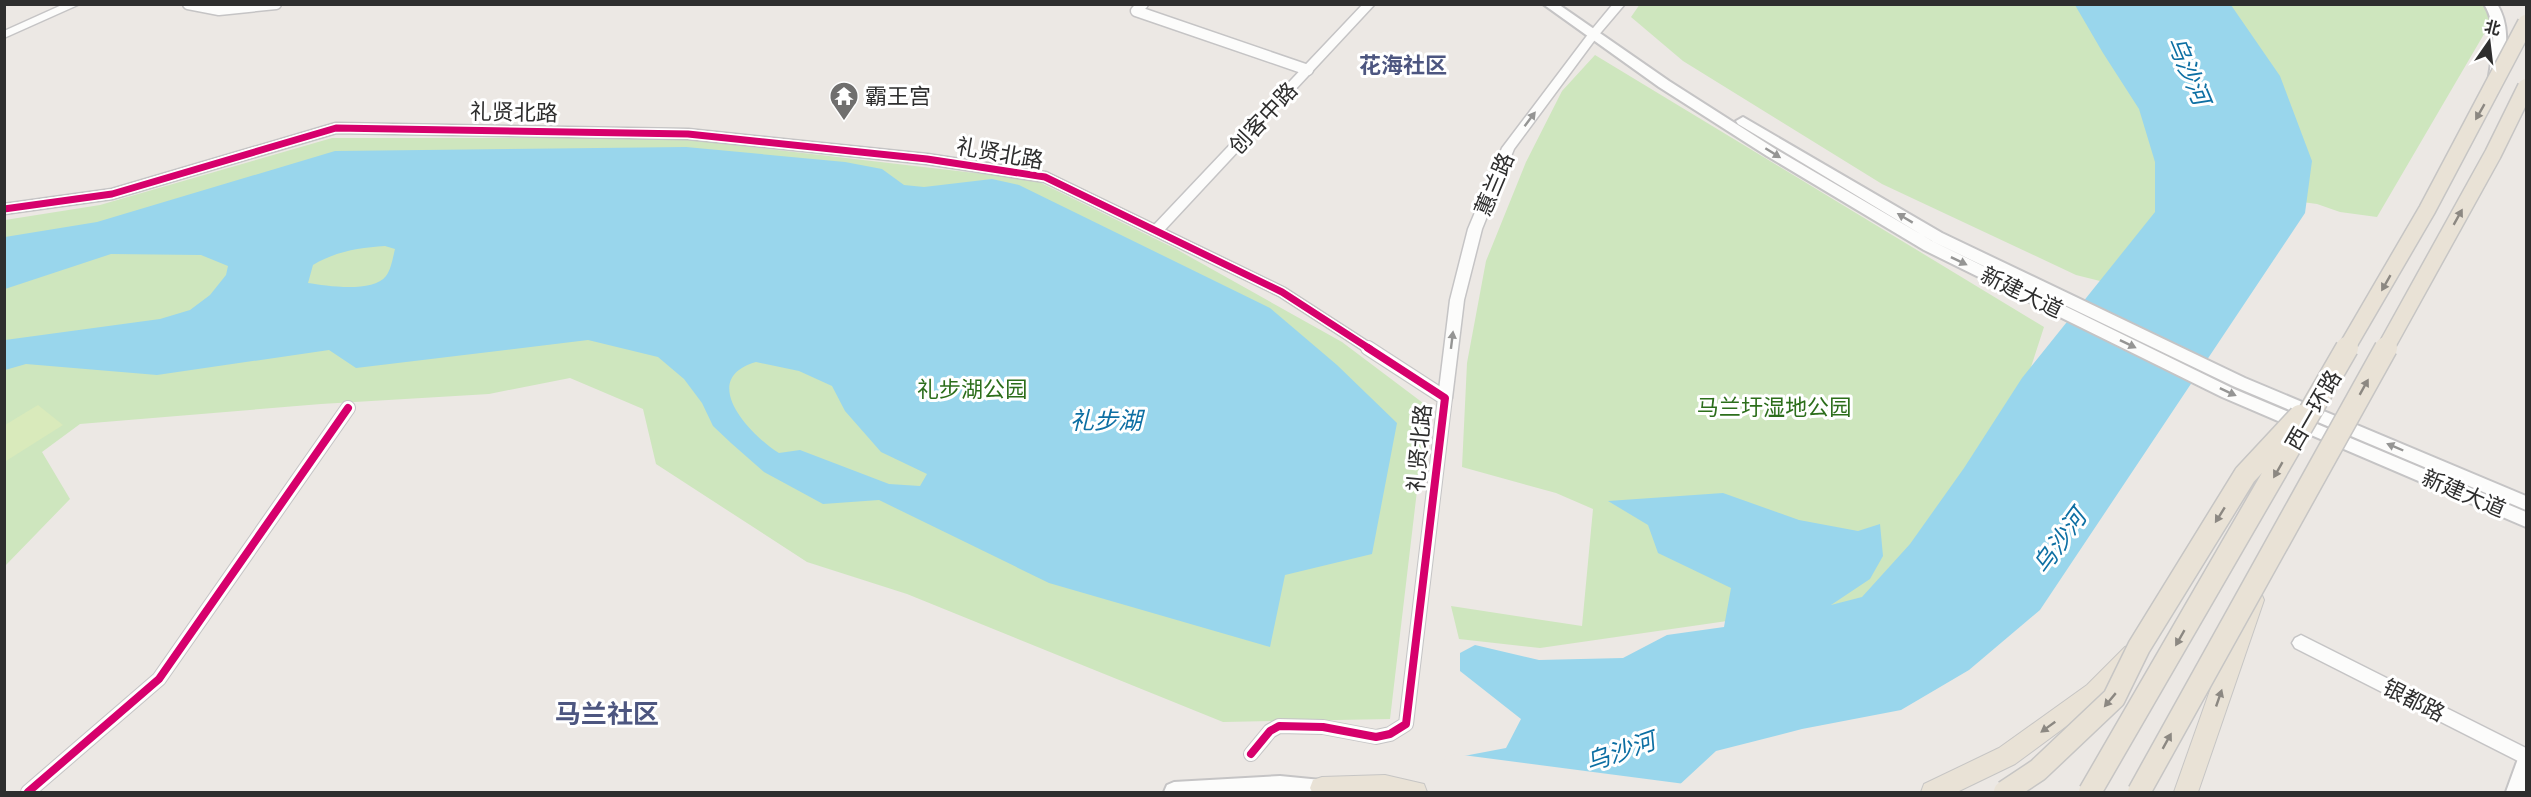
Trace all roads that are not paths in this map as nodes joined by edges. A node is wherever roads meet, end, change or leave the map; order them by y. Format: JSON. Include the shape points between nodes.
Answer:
{"nodes":[{"id":1,"x":75,"y":4,"type":"edge"},
{"id":2,"x":188,"y":4,"type":"edge"},
{"id":3,"x":276,"y":4,"type":"edge"},
{"id":4,"x":1143,"y":4,"type":"edge"},
{"id":5,"x":1370,"y":4,"type":"edge"},
{"id":6,"x":1549,"y":4,"type":"edge"},
{"id":7,"x":1568,"y":4,"type":"edge"},
{"id":8,"x":1620,"y":4,"type":"edge"},
{"id":9,"x":2490,"y":4,"type":"edge"},
{"id":10,"x":2526,"y":23,"type":"edge"},
{"id":11,"x":1596,"y":31,"type":"junction"},
{"id":12,"x":4,"y":35,"type":"edge"},
{"id":13,"x":1308,"y":70,"type":"junction"},
{"id":14,"x":2495,"y":86,"type":"junction"},
{"id":15,"x":2526,"y":87,"type":"edge"},
{"id":16,"x":4,"y":209,"type":"edge"},
{"id":17,"x":1156,"y":231,"type":"junction"},
{"id":18,"x":2179,"y":361,"type":"junction"},
{"id":19,"x":2325,"y":390,"type":"junction"},
{"id":20,"x":1445,"y":398,"type":"junction"},
{"id":21,"x":348,"y":408,"type":"dead end"},
{"id":22,"x":2526,"y":502,"type":"edge"},
{"id":23,"x":2526,"y":519,"type":"edge"},
{"id":24,"x":2266,"y":564,"type":"junction"},
{"id":25,"x":2301,"y":643,"type":"dead end"},
{"id":26,"x":2139,"y":647,"type":"junction"},
{"id":27,"x":1251,"y":754,"type":"dead end"},
{"id":28,"x":2526,"y":757,"type":"edge"},
{"id":29,"x":2526,"y":763,"type":"edge"},
{"id":30,"x":1332,"y":790,"type":"edge"},
{"id":31,"x":28,"y":792,"type":"edge"},
{"id":32,"x":1174,"y":792,"type":"edge"},
{"id":33,"x":1415,"y":792,"type":"edge"},
{"id":34,"x":1933,"y":792,"type":"edge"},
{"id":35,"x":2005,"y":792,"type":"edge"},
{"id":36,"x":2091,"y":792,"type":"edge"},
{"id":37,"x":2139,"y":792,"type":"edge"},
{"id":38,"x":2186,"y":792,"type":"edge"},
{"id":39,"x":2516,"y":792,"type":"edge"}],
"edges":[{"from":1,"to":12,"type":"street"},
{"from":2,"to":3,"type":"street","via":[[219,10]]},
{"from":4,"to":13,"type":"street","via":[[1136,11]]},
{"from":5,"to":13,"type":"street","name":"创客中路"},
{"from":6,"to":11,"type":"main road","name":"新建大道"},
{"from":7,"to":11,"type":"main road","name":"新建大道"},
{"from":8,"to":11,"type":"street","name":"蕙兰路"},
{"from":9,"to":14,"type":"main road","bridge":true,"via":[[2500,32]]},
{"from":10,"to":14,"type":"highway","name":"西一环路","bridge":true},
{"from":11,"to":18,"type":"main road","name":"新建大道","via":[[1664,84],[1929,246]]},
{"from":20,"to":11,"type":"street","name":"蕙兰路","one_way":true,"via":[[1457,300],[1476,229],[1508,148]]},
{"from":13,"to":17,"type":"street","name":"创客中路"},
{"from":14,"to":19,"type":"highway","name":"西一环路","one_way":true,"bridge":true},
{"from":24,"to":15,"type":"highway","name":"西一环路","one_way":true,"bridge":true,"via":[[2493,154]]},
{"from":16,"to":17,"type":"street","name":"礼贤北路","via":[[112,194],[336,128],[593,131],[688,134],[927,159],[1045,177]]},
{"from":17,"to":20,"type":"street","name":"礼贤北路","via":[[1282,292]]},
{"from":22,"to":18,"type":"main road","name":"新建大道","one_way":true,"via":[[2239,382]]},
{"from":18,"to":23,"type":"main road","name":"新建大道","one_way":true,"via":[[2228,393]]},
{"from":19,"to":26,"type":"highway","one_way":true,"bridge":true,"via":[[2245,474]]},
{"from":19,"to":36,"type":"highway","name":"西一环路","one_way":true,"bridge":true},
{"from":20,"to":27,"type":"street","name":"礼贤北路","via":[[1406,724],[1376,737],[1323,727],[1279,726]]},
{"from":21,"to":31,"type":"street","via":[[159,680]]},
{"from":37,"to":24,"type":"highway","name":"西一环路","one_way":true,"bridge":true},
{"from":38,"to":24,"type":"highway","one_way":true,"bridge":true},
{"from":25,"to":28,"type":"street","name":"银都路"},
{"from":26,"to":34,"type":"highway","one_way":true,"via":[[2095,692],[2007,756]]},
{"from":26,"to":35,"type":"highway","one_way":true,"bridge":true,"via":[[2114,698],[2038,770]]},
{"from":29,"to":39,"type":"main road"},
{"from":30,"to":32,"type":"main road","via":[[1232,786]]},
{"from":30,"to":33,"type":"highway","via":[[1385,786]]}]}
